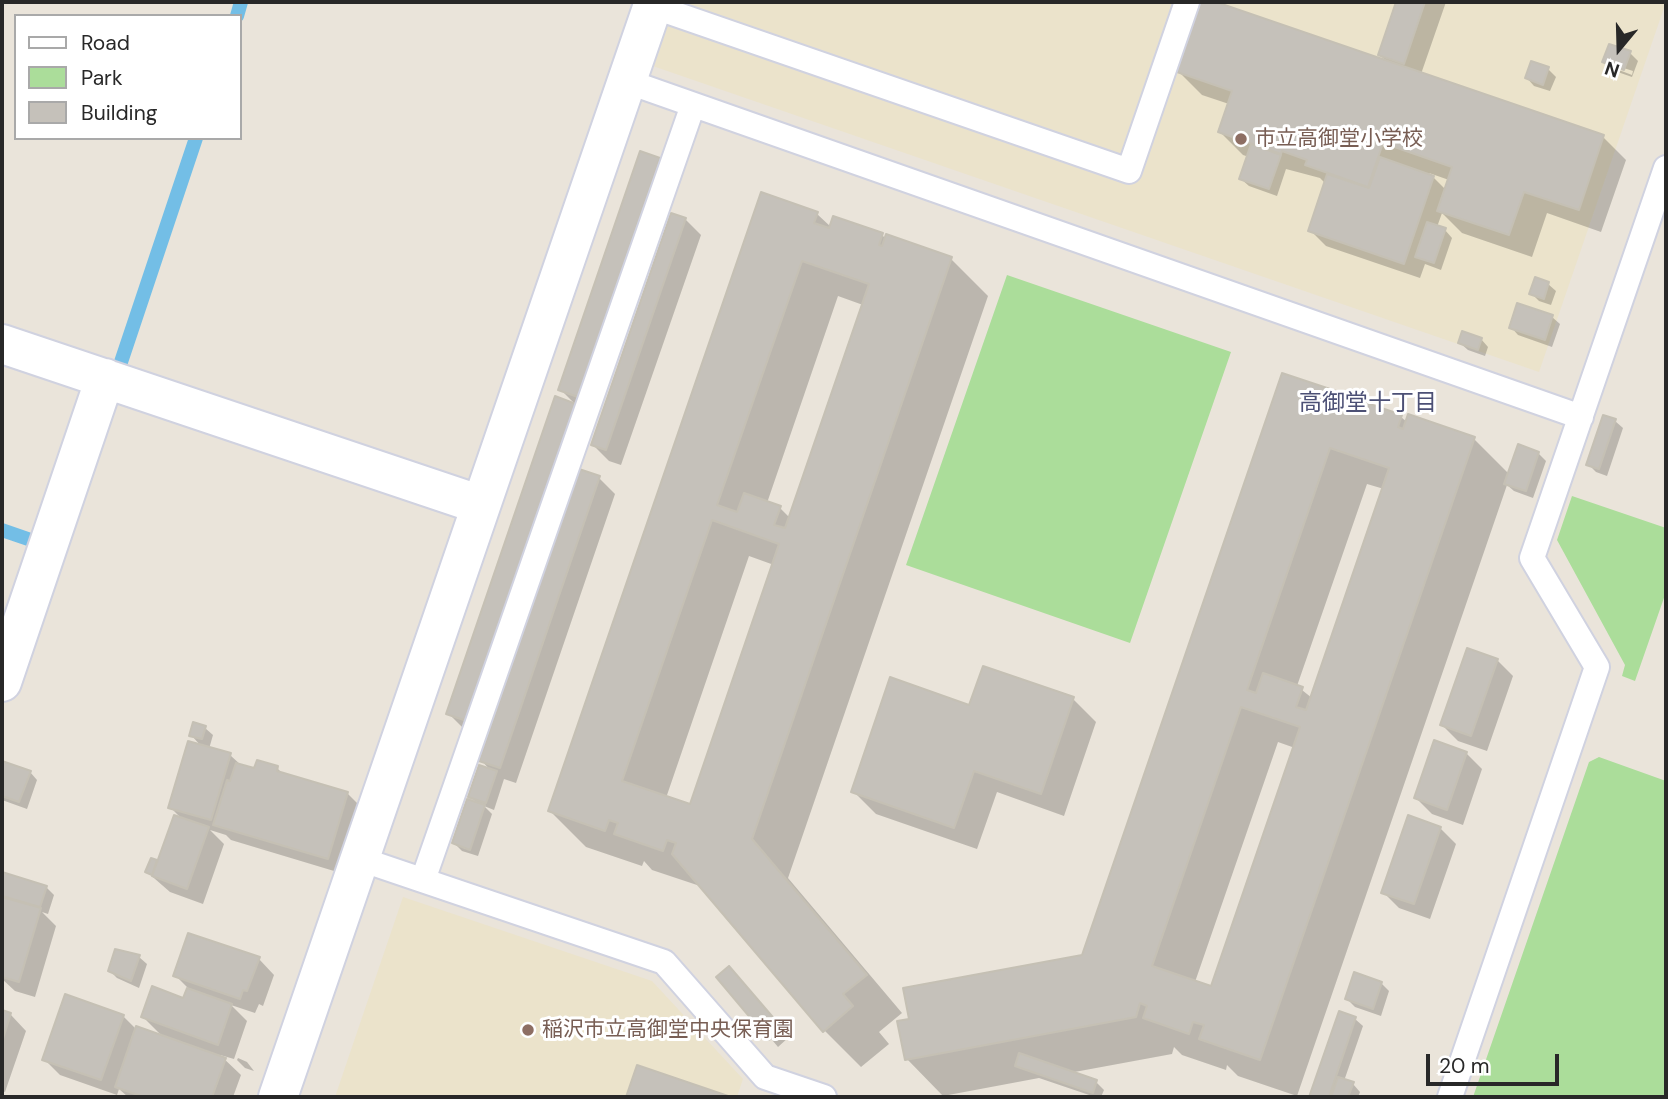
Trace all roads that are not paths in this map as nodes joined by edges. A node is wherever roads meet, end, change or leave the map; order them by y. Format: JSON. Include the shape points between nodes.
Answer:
{"nodes":[{"id":1,"x":1187,"y":2,"type":"edge"},
{"id":2,"x":653,"y":4,"type":"edge"},
{"id":3,"x":626,"y":81,"type":"junction"},
{"id":4,"x":693,"y":104,"type":"junction"},
{"id":5,"x":1666,"y":169,"type":"edge"},
{"id":6,"x":2,"y":344,"type":"edge"},
{"id":7,"x":105,"y":378,"type":"junction"},
{"id":8,"x":1581,"y":417,"type":"junction"},
{"id":9,"x":481,"y":505,"type":"junction"},
{"id":10,"x":2,"y":682,"type":"edge"},
{"id":11,"x":360,"y":859,"type":"junction"},
{"id":12,"x":423,"y":880,"type":"junction"},
{"id":13,"x":278,"y":1097,"type":"edge"},
{"id":14,"x":824,"y":1097,"type":"edge"},
{"id":15,"x":1450,"y":1097,"type":"edge"}],
"edges":[{"from":1,"to":2,"type":"lane","via":[[1129,171]]},
{"from":2,"to":3,"type":"street"},
{"from":3,"to":4,"type":"lane"},
{"from":3,"to":9,"type":"street"},
{"from":4,"to":8,"type":"lane"},
{"from":4,"to":12,"type":"lane"},
{"from":5,"to":8,"type":"lane"},
{"from":6,"to":7,"type":"street"},
{"from":7,"to":9,"type":"street"},
{"from":7,"to":10,"type":"street"},
{"from":8,"to":15,"type":"lane","via":[[1532,558],[1597,667]]},
{"from":9,"to":11,"type":"street"},
{"from":11,"to":12,"type":"lane"},
{"from":11,"to":13,"type":"street"},
{"from":12,"to":14,"type":"lane","via":[[664,962],[765,1077]]}]}
